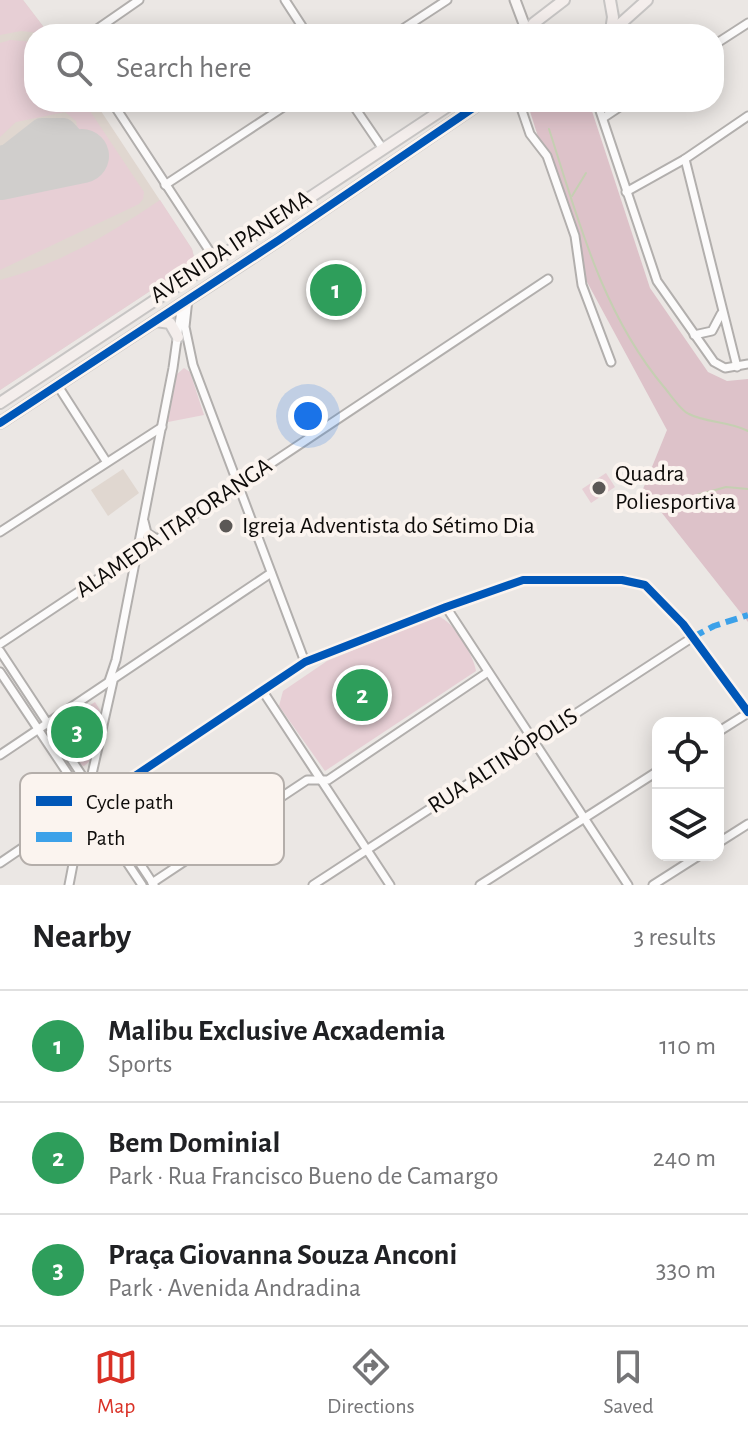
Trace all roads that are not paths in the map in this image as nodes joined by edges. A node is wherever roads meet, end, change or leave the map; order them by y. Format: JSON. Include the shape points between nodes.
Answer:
{"nodes":[{"id":1,"x":139,"y":0,"type":"edge"},
{"id":2,"x":285,"y":0,"type":"edge"},
{"id":3,"x":447,"y":0,"type":"edge"},
{"id":4,"x":515,"y":0,"type":"edge"},
{"id":5,"x":564,"y":0,"type":"edge"},
{"id":6,"x":647,"y":0,"type":"edge"},
{"id":7,"x":608,"y":3,"type":"edge"},
{"id":8,"x":748,"y":23,"type":"edge"},
{"id":9,"x":104,"y":24,"type":"edge"},
{"id":10,"x":301,"y":24,"type":"edge"},
{"id":11,"x":410,"y":24,"type":"edge"},
{"id":12,"x":523,"y":24,"type":"edge"},
{"id":13,"x":536,"y":24,"type":"edge"},
{"id":14,"x":609,"y":24,"type":"edge"},
{"id":15,"x":621,"y":24,"type":"edge"},
{"id":16,"x":724,"y":39,"type":"edge"},
{"id":17,"x":118,"y":112,"type":"edge"},
{"id":18,"x":276,"y":112,"type":"edge"},
{"id":19,"x":358,"y":112,"type":"edge"},
{"id":20,"x":439,"y":112,"type":"edge"},
{"id":21,"x":467,"y":112,"type":"edge"},
{"id":22,"x":522,"y":112,"type":"edge"},
{"id":23,"x":601,"y":112,"type":"edge"},
{"id":24,"x":612,"y":112,"type":"edge"},
{"id":25,"x":748,"y":116,"type":"edge"},
{"id":26,"x":603,"y":118,"type":"junction"},
{"id":27,"x":383,"y":149,"type":"junction"},
{"id":28,"x":685,"y":159,"type":"junction"},
{"id":29,"x":165,"y":185,"type":"junction"},
{"id":30,"x":626,"y":192,"type":"junction"},
{"id":31,"x":216,"y":261,"type":"junction"},
{"id":32,"x":194,"y":274,"type":"junction"},
{"id":33,"x":548,"y":279,"type":"dead end"},
{"id":34,"x":185,"y":301,"type":"junction"},
{"id":35,"x":721,"y":308,"type":"junction"},
{"id":36,"x":154,"y":322,"type":"junction"},
{"id":37,"x":694,"y":335,"type":"junction"},
{"id":38,"x":178,"y":337,"type":"junction"},
{"id":39,"x":733,"y":351,"type":"junction"},
{"id":40,"x":611,"y":362,"type":"dead end"},
{"id":41,"x":748,"y":364,"type":"edge"},
{"id":42,"x":193,"y":365,"type":"junction"},
{"id":43,"x":737,"y":367,"type":"junction"},
{"id":44,"x":173,"y":368,"type":"junction"},
{"id":45,"x":725,"y":368,"type":"junction"},
{"id":46,"x":58,"y":386,"type":"junction"},
{"id":47,"x":0,"y":403,"type":"edge"},
{"id":48,"x":0,"y":423,"type":"edge"},
{"id":49,"x":162,"y":427,"type":"junction"},
{"id":50,"x":146,"y":437,"type":"junction"},
{"id":51,"x":158,"y":444,"type":"junction"},
{"id":52,"x":106,"y":461,"type":"junction"},
{"id":53,"x":239,"y":486,"type":"junction"},
{"id":54,"x":144,"y":515,"type":"junction"},
{"id":55,"x":0,"y":532,"type":"edge"},
{"id":56,"x":158,"y":540,"type":"junction"},
{"id":57,"x":136,"y":556,"type":"junction"},
{"id":58,"x":119,"y":567,"type":"junction"},
{"id":59,"x":271,"y":573,"type":"junction"},
{"id":60,"x":132,"y":577,"type":"junction"},
{"id":61,"x":446,"y":607,"type":"junction"},
{"id":62,"x":693,"y":637,"type":"junction"},
{"id":63,"x":0,"y":644,"type":"edge"},
{"id":64,"x":0,"y":651,"type":"edge"},
{"id":65,"x":305,"y":662,"type":"junction"},
{"id":66,"x":0,"y":672,"type":"edge"},
{"id":67,"x":488,"y":672,"type":"junction"},
{"id":68,"x":112,"y":680,"type":"junction"},
{"id":69,"x":262,"y":690,"type":"junction"},
{"id":70,"x":92,"y":694,"type":"junction"},
{"id":71,"x":106,"y":705,"type":"junction"},
{"id":72,"x":748,"y":712,"type":"edge"},
{"id":73,"x":47,"y":725,"type":"junction"},
{"id":74,"x":724,"y":728,"type":"edge"},
{"id":75,"x":39,"y":730,"type":"junction"},
{"id":76,"x":534,"y":741,"type":"junction"},
{"id":77,"x":0,"y":755,"type":"edge"},
{"id":78,"x":67,"y":773,"type":"edge"},
{"id":79,"x":80,"y":773,"type":"edge"},
{"id":80,"x":92,"y":773,"type":"edge"},
{"id":81,"x":139,"y":773,"type":"edge"},
{"id":82,"x":652,"y":775,"type":"edge"},
{"id":83,"x":320,"y":781,"type":"junction"},
{"id":84,"x":284,"y":796,"type":"edge"},
{"id":85,"x":584,"y":819,"type":"junction"},
{"id":86,"x":748,"y":824,"type":"edge"},
{"id":87,"x":724,"y":839,"type":"edge"},
{"id":88,"x":367,"y":849,"type":"junction"},
{"id":89,"x":20,"y":850,"type":"edge"},
{"id":90,"x":691,"y":861,"type":"edge"},
{"id":91,"x":0,"y":863,"type":"edge"},
{"id":92,"x":73,"y":865,"type":"edge"},
{"id":93,"x":129,"y":865,"type":"edge"},
{"id":94,"x":141,"y":865,"type":"edge"},
{"id":95,"x":181,"y":865,"type":"edge"},
{"id":96,"x":153,"y":884,"type":"edge"},
{"id":97,"x":69,"y":885,"type":"edge"},
{"id":98,"x":142,"y":885,"type":"edge"},
{"id":99,"x":313,"y":885,"type":"edge"},
{"id":100,"x":390,"y":885,"type":"edge"},
{"id":101,"x":480,"y":885,"type":"edge"},
{"id":102,"x":628,"y":885,"type":"edge"},
{"id":103,"x":653,"y":885,"type":"edge"}],
"edges":[{"from":1,"to":9,"type":"street"},
{"from":2,"to":10,"type":"street"},
{"from":3,"to":11,"type":"street"},
{"from":4,"to":12,"type":"street"},
{"from":5,"to":13,"type":"main road"},
{"from":6,"to":15,"type":"main road"},
{"from":7,"to":14,"type":"main road"},
{"from":8,"to":16,"type":"street"},
{"from":17,"to":29,"type":"street"},
{"from":18,"to":29,"type":"street"},
{"from":19,"to":27,"type":"street"},
{"from":20,"to":27,"type":"main road","name":"AVENIDA IPANEMA"},
{"from":21,"to":34,"type":"main road","name":"AVENIDA IPANEMA"},
{"from":22,"to":40,"type":"street","via":[[530,134],[547,156],[575,236],[582,285]]},
{"from":23,"to":26,"type":"street"},
{"from":24,"to":26,"type":"street"},
{"from":25,"to":28,"type":"street"},
{"from":26,"to":30,"type":"street"},
{"from":27,"to":31,"type":"main road","name":"AVENIDA IPANEMA"},
{"from":28,"to":30,"type":"street"},
{"from":28,"to":35,"type":"street"},
{"from":29,"to":31,"type":"street"},
{"from":30,"to":37,"type":"street","via":[[657,281]]},
{"from":31,"to":32,"type":"main road","name":"AVENIDA IPANEMA"},
{"from":32,"to":34,"type":"main road","via":[[186,284]]},
{"from":32,"to":47,"type":"main road","name":"AVENIDA IPANEMA"},
{"from":33,"to":53,"type":"street","name":"ALAMEDA ITAPORANGA"},
{"from":34,"to":36,"type":"main road","name":"AVENIDA IPANEMA"},
{"from":34,"to":38,"type":"street"},
{"from":34,"to":42,"type":"street"},
{"from":35,"to":37,"type":"street","via":[[712,331]]},
{"from":35,"to":39,"type":"street"},
{"from":36,"to":38,"type":"main road","via":[[170,323]]},
{"from":36,"to":46,"type":"main road","name":"AVENIDA IPANEMA"},
{"from":37,"to":45,"type":"street"},
{"from":38,"to":44,"type":"street"},
{"from":39,"to":43,"type":"street"},
{"from":39,"to":45,"type":"street"},
{"from":41,"to":43,"type":"street"},
{"from":42,"to":44,"type":"street","via":[[184,362]]},
{"from":42,"to":53,"type":"street"},
{"from":43,"to":45,"type":"street"},
{"from":44,"to":49,"type":"street"},
{"from":46,"to":48,"type":"main road","name":"AVENIDA IPANEMA"},
{"from":46,"to":52,"type":"street"},
{"from":49,"to":50,"type":"street"},
{"from":49,"to":51,"type":"street"},
{"from":50,"to":51,"type":"street"},
{"from":50,"to":52,"type":"street"},
{"from":51,"to":54,"type":"street"},
{"from":52,"to":55,"type":"street"},
{"from":53,"to":56,"type":"street","name":"ALAMEDA ITAPORANGA"},
{"from":53,"to":59,"type":"street"},
{"from":54,"to":56,"type":"street","via":[[147,533]]},
{"from":54,"to":57,"type":"street"},
{"from":56,"to":57,"type":"street","name":"ALAMEDA ITAPORANGA"},
{"from":57,"to":58,"type":"street","name":"ALAMEDA ITAPORANGA"},
{"from":57,"to":60,"type":"street"},
{"from":58,"to":60,"type":"street"},
{"from":58,"to":63,"type":"street","name":"ALAMEDA ITAPORANGA"},
{"from":59,"to":65,"type":"street"},
{"from":59,"to":68,"type":"street"},
{"from":60,"to":68,"type":"street"},
{"from":61,"to":62,"type":"street","via":[[523,580],[622,580],[653,591]]},
{"from":61,"to":65,"type":"street"},
{"from":61,"to":67,"type":"street"},
{"from":62,"to":72,"type":"street"},
{"from":62,"to":76,"type":"street","name":"RUA ALTINÓPOLIS"},
{"from":64,"to":73,"type":"street"},
{"from":65,"to":69,"type":"street"},
{"from":66,"to":75,"type":"street"},
{"from":67,"to":76,"type":"street"},
{"from":67,"to":83,"type":"street"},
{"from":68,"to":70,"type":"street"},
{"from":68,"to":71,"type":"street"},
{"from":69,"to":81,"type":"street"},
{"from":69,"to":83,"type":"street"},
{"from":70,"to":71,"type":"street"},
{"from":70,"to":73,"type":"street"},
{"from":71,"to":80,"type":"street"},
{"from":72,"to":74,"type":"street"},
{"from":73,"to":75,"type":"street"},
{"from":73,"to":79,"type":"street"},
{"from":75,"to":77,"type":"street"},
{"from":75,"to":78,"type":"street"},
{"from":76,"to":85,"type":"street"},
{"from":76,"to":88,"type":"street","name":"RUA ALTINÓPOLIS"},
{"from":82,"to":85,"type":"street"},
{"from":83,"to":84,"type":"street","via":[[307,780]]},
{"from":83,"to":88,"type":"street"},
{"from":85,"to":101,"type":"street"},
{"from":85,"to":102,"type":"street"},
{"from":86,"to":87,"type":"street"},
{"from":88,"to":99,"type":"street","name":"RUA ALTINÓPOLIS"},
{"from":88,"to":100,"type":"street"},
{"from":89,"to":91,"type":"street"},
{"from":90,"to":103,"type":"street"},
{"from":92,"to":97,"type":"street"},
{"from":93,"to":98,"type":"street"},
{"from":94,"to":96,"type":"street"},
{"from":95,"to":96,"type":"street"}]}
